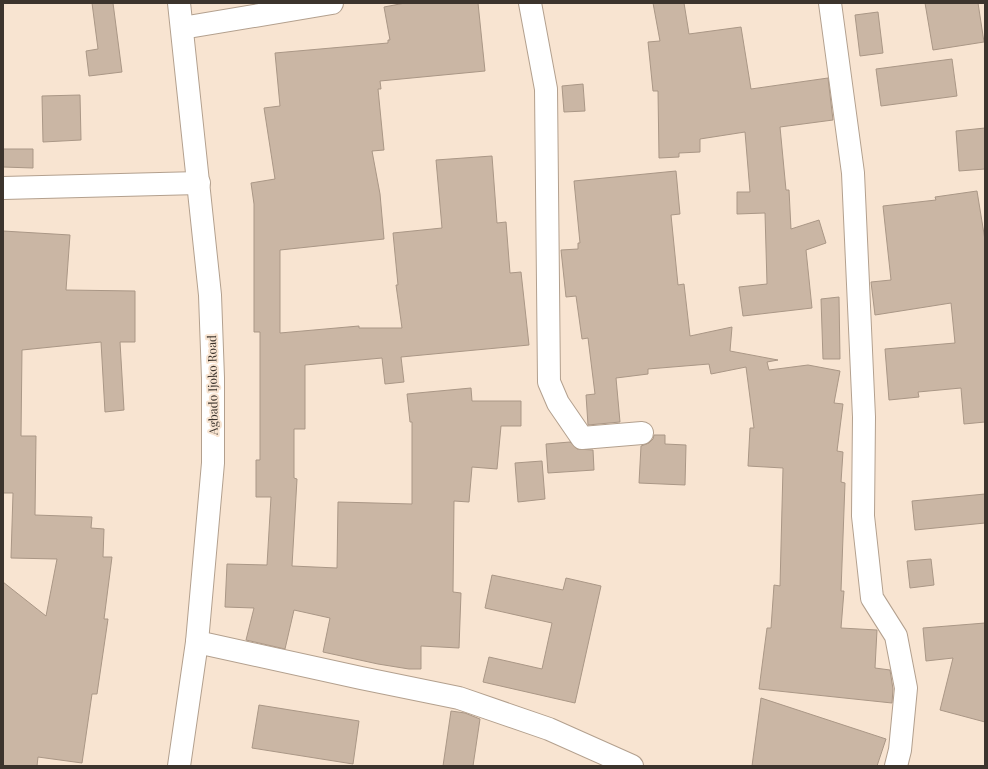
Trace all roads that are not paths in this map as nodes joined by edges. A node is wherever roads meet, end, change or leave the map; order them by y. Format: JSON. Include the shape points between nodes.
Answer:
{"nodes":[{"id":1,"x":179,"y":3,"type":"edge"},
{"id":2,"x":332,"y":3,"type":"edge"},
{"id":3,"x":530,"y":3,"type":"edge"},
{"id":4,"x":830,"y":3,"type":"edge"},
{"id":5,"x":182,"y":28,"type":"junction"},
{"id":6,"x":199,"y":183,"type":"junction"},
{"id":7,"x":3,"y":188,"type":"edge"},
{"id":8,"x":642,"y":433,"type":"dead end"},
{"id":9,"x":197,"y":642,"type":"junction"},
{"id":10,"x":179,"y":766,"type":"edge"},
{"id":11,"x":632,"y":766,"type":"edge"},
{"id":12,"x":896,"y":766,"type":"edge"}],
"edges":[{"from":1,"to":5,"type":"street","name":"Agbado Ijoko Road"},
{"from":2,"to":5,"type":"street"},
{"from":3,"to":8,"type":"street","via":[[546,89],[549,382],[558,403],[582,438]]},
{"from":4,"to":12,"type":"street","via":[[853,173],[864,417],[863,516],[872,598],[896,636],[906,688]]},
{"from":5,"to":6,"type":"street","name":"Agbado Ijoko Road"},
{"from":6,"to":7,"type":"street"},
{"from":6,"to":9,"type":"street","name":"Agbado Ijoko Road","via":[[210,294],[213,463]]},
{"from":9,"to":10,"type":"street","name":"Agbado Ijoko Road"},
{"from":9,"to":11,"type":"street","via":[[459,698],[549,729]]}]}
